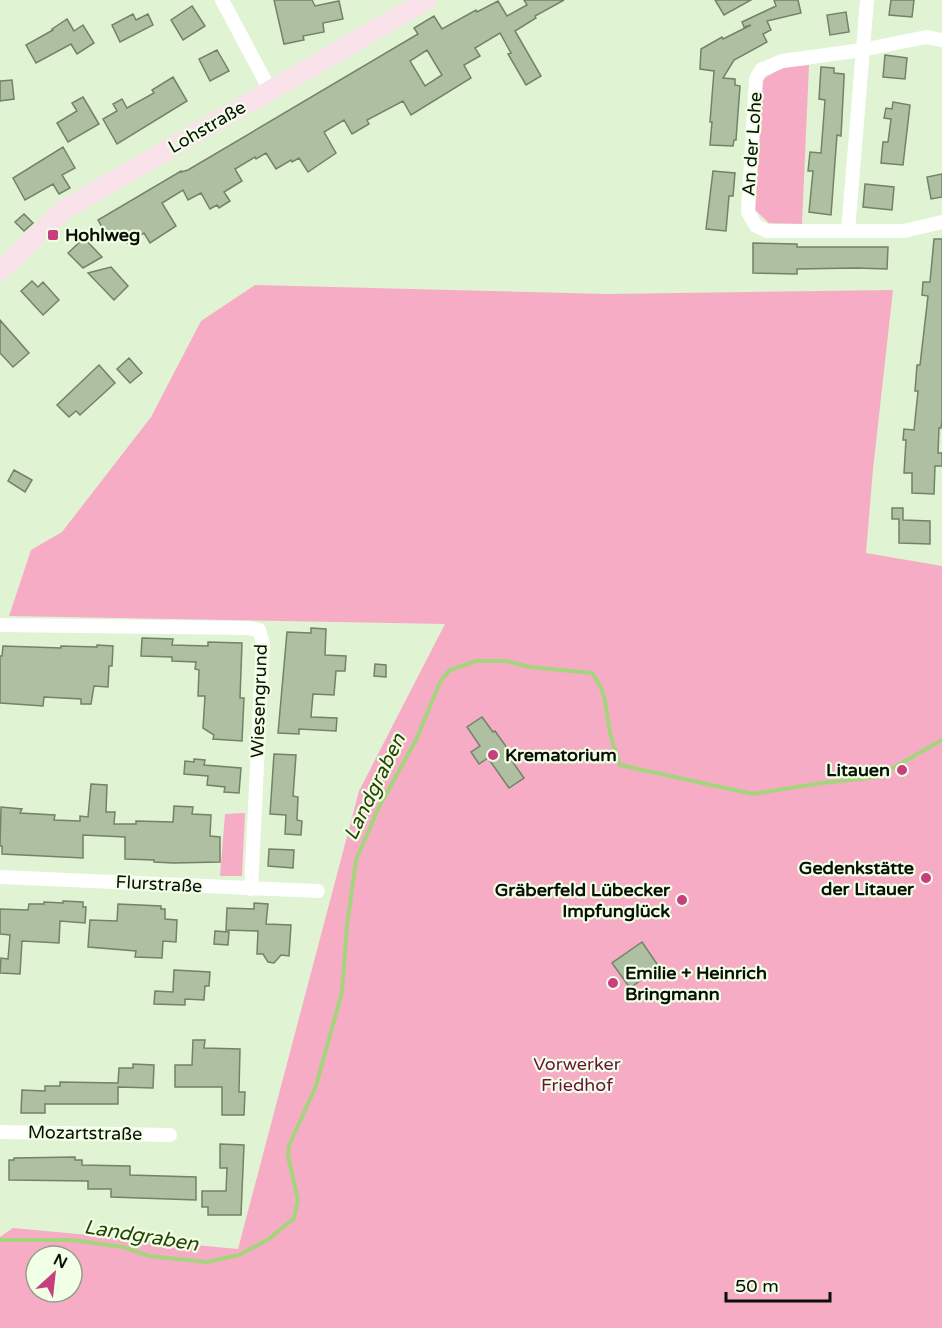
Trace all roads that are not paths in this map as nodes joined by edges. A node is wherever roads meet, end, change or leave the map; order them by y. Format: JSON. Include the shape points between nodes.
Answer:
{"nodes":[{"id":1,"x":222,"y":0,"type":"edge"},
{"id":2,"x":427,"y":0,"type":"edge"},
{"id":3,"x":867,"y":0,"type":"edge"},
{"id":4,"x":942,"y":40,"type":"edge"},
{"id":5,"x":862,"y":50,"type":"junction"},
{"id":6,"x":270,"y":90,"type":"junction"},
{"id":7,"x":942,"y":222,"type":"edge"},
{"id":8,"x":848,"y":231,"type":"junction"},
{"id":9,"x":0,"y":271,"type":"edge"},
{"id":10,"x":0,"y":625,"type":"edge"},
{"id":11,"x":0,"y":877,"type":"edge"},
{"id":12,"x":250,"y":889,"type":"junction"},
{"id":13,"x":318,"y":891,"type":"dead end"},
{"id":14,"x":0,"y":1132,"type":"edge"},
{"id":15,"x":170,"y":1135,"type":"dead end"}],
"edges":[{"from":1,"to":6,"type":"street"},
{"from":2,"to":6,"type":"main road","name":"Lohstraße"},
{"from":3,"to":5,"type":"street"},
{"from":4,"to":5,"type":"street","name":"An der Lohe","via":[[926,37]]},
{"from":5,"to":8,"type":"street"},
{"from":5,"to":8,"type":"street","name":"An der Lohe","via":[[782,61],[761,70],[756,80],[748,212],[756,226],[767,231]]},
{"from":6,"to":9,"type":"main road","name":"Lohstraße","via":[[65,209]]},
{"from":7,"to":8,"type":"street","name":"An der Lohe","via":[[904,231]]},
{"from":10,"to":12,"type":"street","name":"Wiesengrund","via":[[260,630],[263,643]]},
{"from":11,"to":12,"type":"street","name":"Flurstraße"},
{"from":12,"to":13,"type":"street","name":"Flurstraße"},
{"from":14,"to":15,"type":"street","name":"Mozartstraße"}]}
